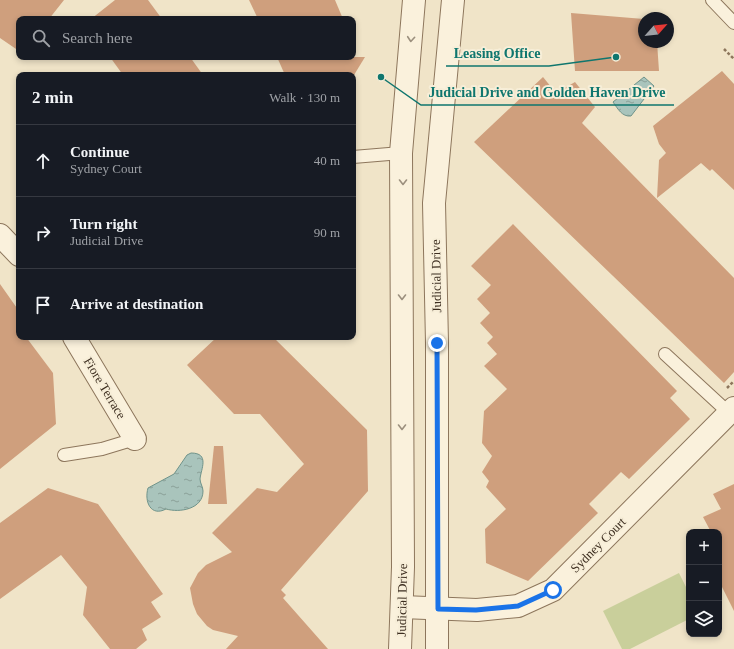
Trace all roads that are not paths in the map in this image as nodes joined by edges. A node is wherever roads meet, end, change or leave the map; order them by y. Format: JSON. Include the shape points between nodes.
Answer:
{"nodes":[{"id":1,"x":414,"y":0,"type":"edge"},
{"id":2,"x":453,"y":0,"type":"edge"},
{"id":3,"x":712,"y":0,"type":"edge"},
{"id":4,"x":734,"y":23,"type":"edge"},
{"id":5,"x":402,"y":153,"type":"junction"},
{"id":6,"x":356,"y":157,"type":"edge"},
{"id":7,"x":0,"y":234,"type":"edge"},
{"id":8,"x":16,"y":252,"type":"edge"},
{"id":9,"x":76,"y":340,"type":"edge"},
{"id":10,"x":665,"y":354,"type":"dead end"},
{"id":11,"x":732,"y":411,"type":"edge"},
{"id":12,"x":136,"y":439,"type":"joint"},
{"id":13,"x":64,"y":455,"type":"dead end"},
{"id":14,"x":402,"y":607,"type":"junction"},
{"id":15,"x":438,"y":609,"type":"junction"},
{"id":16,"x":400,"y":649,"type":"edge"},
{"id":17,"x":437,"y":649,"type":"edge"}],
"edges":[{"from":1,"to":5,"type":"street","name":"Judicial Drive","one_way":true},
{"from":2,"to":15,"type":"street","name":"Judicial Drive","via":[[434,203]]},
{"from":3,"to":4,"type":"lane"},
{"from":5,"to":6,"type":"lane"},
{"from":5,"to":14,"type":"street","name":"Judicial Drive","one_way":true},
{"from":7,"to":8,"type":"street"},
{"from":9,"to":12,"type":"street","name":"Fiore Terrace"},
{"from":10,"to":11,"type":"lane"},
{"from":11,"to":15,"type":"street","name":"Sydney Court","via":[[553,590],[518,606],[476,610]]},
{"from":12,"to":13,"type":"lane","via":[[102,449]]},
{"from":14,"to":15,"type":"street","name":"Sydney Court"},
{"from":14,"to":16,"type":"street","name":"Judicial Drive"},
{"from":15,"to":17,"type":"street","name":"Judicial Drive"}]}
